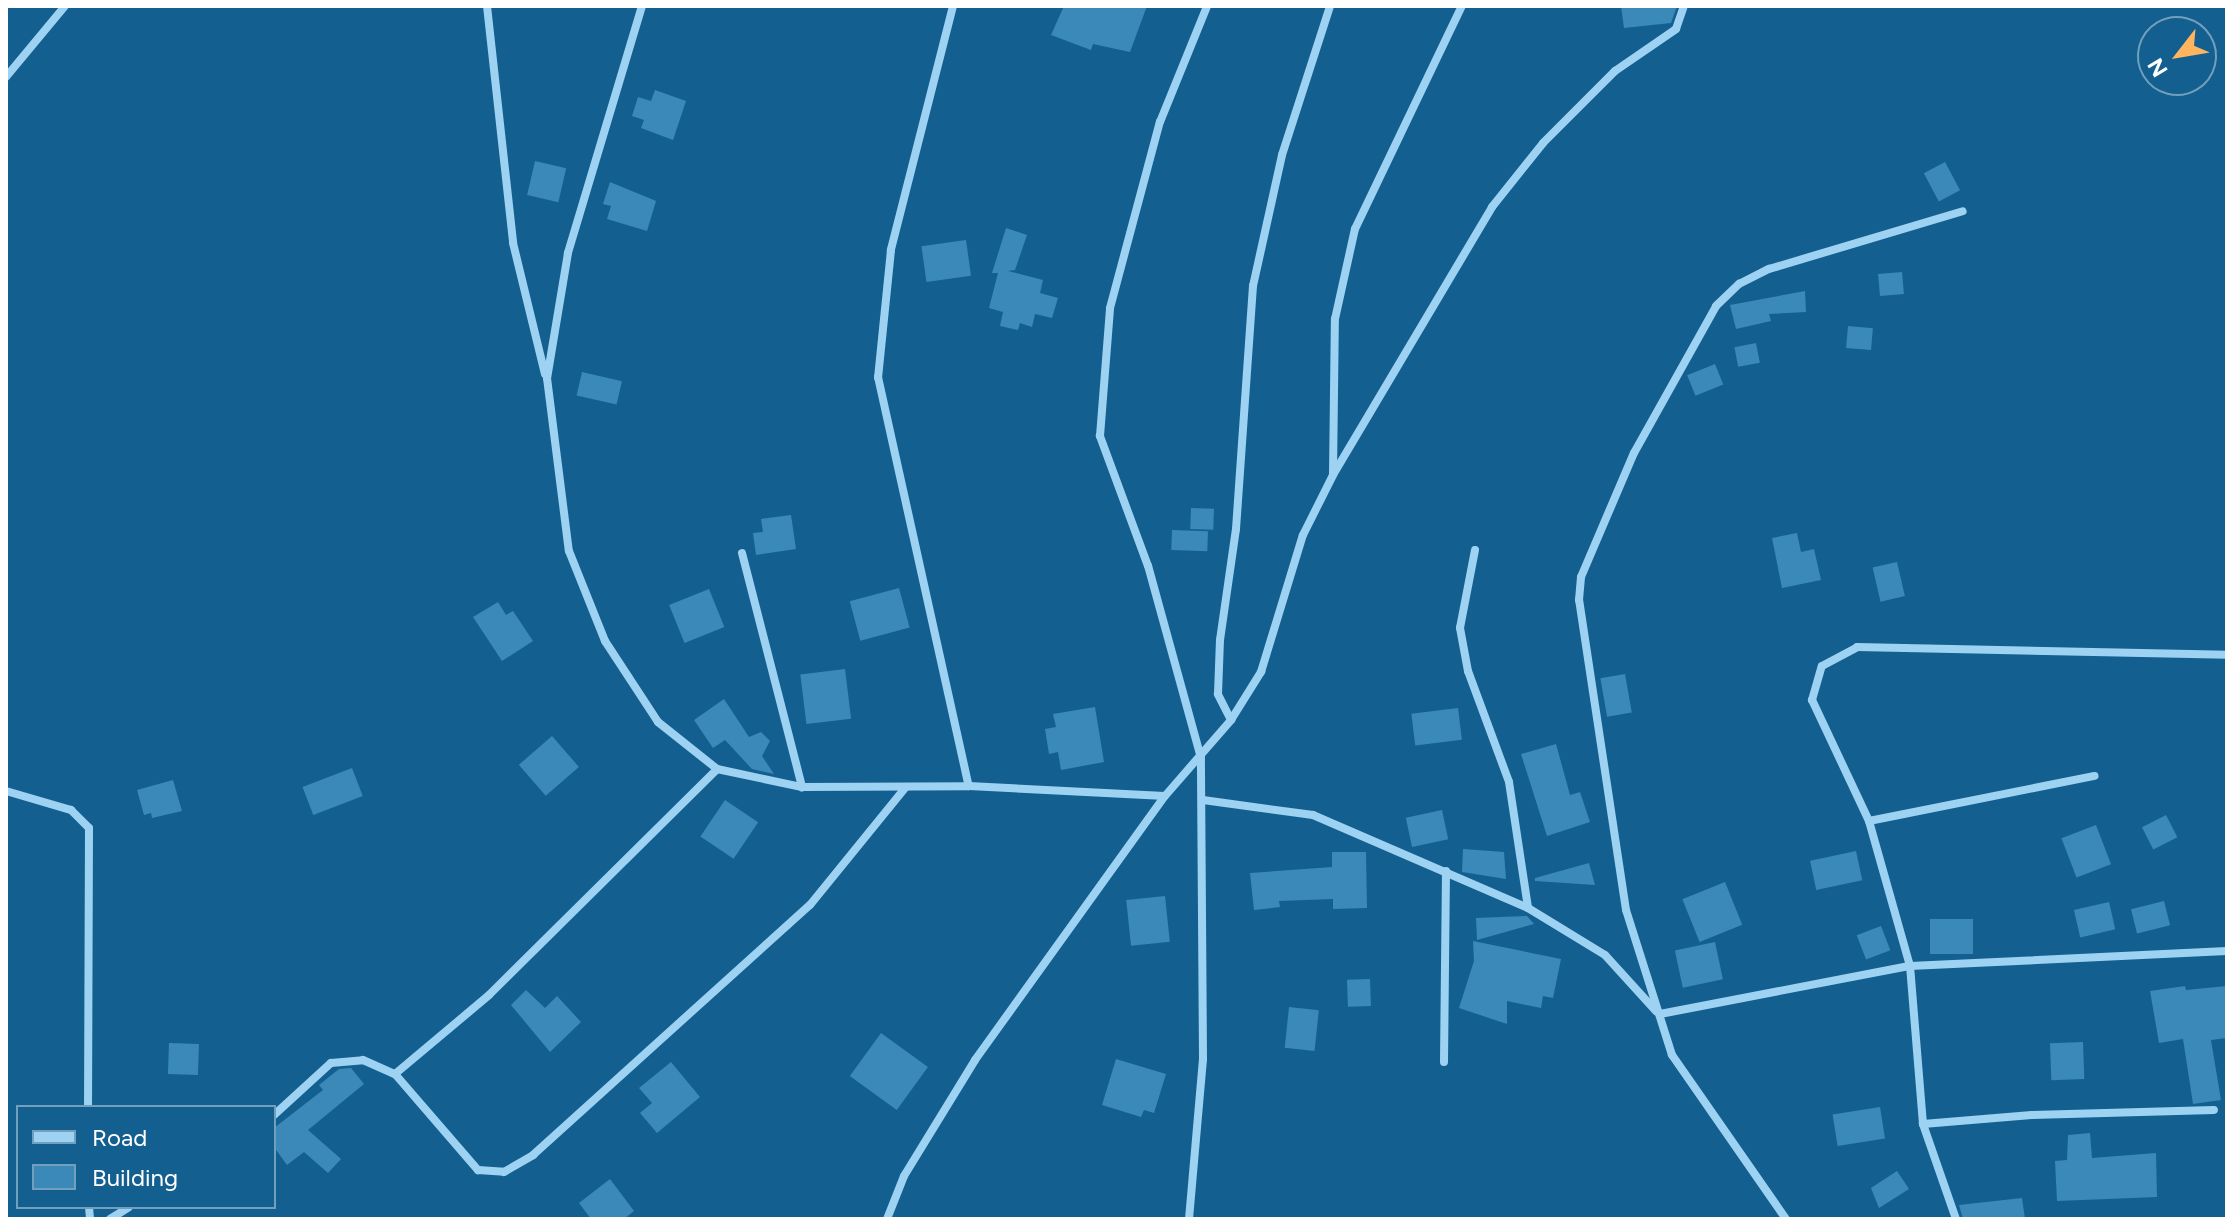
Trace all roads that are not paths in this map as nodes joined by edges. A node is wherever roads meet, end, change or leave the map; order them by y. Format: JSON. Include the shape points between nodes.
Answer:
{"nodes":[{"id":1,"x":65,"y":6,"type":"edge"},
{"id":2,"x":487,"y":6,"type":"edge"},
{"id":3,"x":642,"y":6,"type":"edge"},
{"id":4,"x":953,"y":6,"type":"edge"},
{"id":5,"x":1207,"y":6,"type":"edge"},
{"id":6,"x":1330,"y":6,"type":"edge"},
{"id":7,"x":1462,"y":6,"type":"edge"},
{"id":8,"x":1684,"y":6,"type":"edge"},
{"id":9,"x":6,"y":77,"type":"edge"},
{"id":10,"x":1963,"y":211,"type":"dead end"},
{"id":11,"x":547,"y":378,"type":"junction"},
{"id":12,"x":1333,"y":475,"type":"junction"},
{"id":13,"x":1475,"y":550,"type":"dead end"},
{"id":14,"x":742,"y":553,"type":"dead end"},
{"id":15,"x":2227,"y":655,"type":"edge"},
{"id":16,"x":1231,"y":720,"type":"junction"},
{"id":17,"x":1201,"y":758,"type":"junction"},
{"id":18,"x":717,"y":769,"type":"junction"},
{"id":19,"x":2095,"y":776,"type":"dead end"},
{"id":20,"x":969,"y":786,"type":"junction"},
{"id":21,"x":802,"y":787,"type":"junction"},
{"id":22,"x":906,"y":787,"type":"junction"},
{"id":23,"x":6,"y":791,"type":"edge"},
{"id":24,"x":1165,"y":796,"type":"junction"},
{"id":25,"x":1203,"y":800,"type":"junction"},
{"id":26,"x":1869,"y":821,"type":"junction"},
{"id":27,"x":1446,"y":871,"type":"junction"},
{"id":28,"x":1528,"y":908,"type":"junction"},
{"id":29,"x":2227,"y":951,"type":"edge"},
{"id":30,"x":1910,"y":966,"type":"junction"},
{"id":31,"x":1660,"y":1014,"type":"junction"},
{"id":32,"x":1444,"y":1062,"type":"dead end"},
{"id":33,"x":395,"y":1074,"type":"junction"},
{"id":34,"x":88,"y":1105,"type":"edge"},
{"id":35,"x":2214,"y":1110,"type":"dead end"},
{"id":36,"x":276,"y":1113,"type":"edge"},
{"id":37,"x":1923,"y":1124,"type":"junction"},
{"id":38,"x":887,"y":1219,"type":"edge"},
{"id":39,"x":1189,"y":1219,"type":"edge"},
{"id":40,"x":1786,"y":1219,"type":"edge"},
{"id":41,"x":1956,"y":1219,"type":"edge"}],
"edges":[{"from":1,"to":9,"type":"street"},
{"from":2,"to":11,"type":"street","via":[[513,243]]},
{"from":3,"to":11,"type":"street","via":[[568,253]]},
{"from":4,"to":20,"type":"street","via":[[891,250],[878,377]]},
{"from":5,"to":17,"type":"street","via":[[1160,122],[1110,308],[1100,436],[1148,566]]},
{"from":6,"to":16,"type":"street","via":[[1282,155],[1253,286],[1236,529],[1220,640],[1218,694]]},
{"from":7,"to":12,"type":"street","via":[[1355,229],[1335,319]]},
{"from":8,"to":12,"type":"street","via":[[1676,29],[1615,71],[1543,143],[1492,207]]},
{"from":10,"to":31,"type":"street","via":[[1769,269],[1739,284],[1716,306],[1634,453],[1581,577],[1579,600],[1626,910]]},
{"from":11,"to":18,"type":"street","via":[[569,551],[605,641],[658,722]]},
{"from":12,"to":16,"type":"street","via":[[1303,535],[1261,672]]},
{"from":13,"to":28,"type":"street","via":[[1460,628],[1468,671],[1509,782]]},
{"from":14,"to":21,"type":"street"},
{"from":15,"to":26,"type":"street","via":[[1857,647],[1822,666],[1812,700]]},
{"from":16,"to":17,"type":"street"},
{"from":17,"to":24,"type":"street"},
{"from":17,"to":25,"type":"street"},
{"from":18,"to":21,"type":"street"},
{"from":18,"to":33,"type":"street","via":[[489,995]]},
{"from":19,"to":26,"type":"street"},
{"from":20,"to":22,"type":"street"},
{"from":20,"to":24,"type":"street"},
{"from":21,"to":22,"type":"street"},
{"from":22,"to":33,"type":"street","via":[[810,905],[524,1161],[504,1172],[478,1170]]},
{"from":23,"to":34,"type":"street","via":[[71,810],[89,828]]},
{"from":24,"to":38,"type":"street","via":[[975,1060],[904,1176]]},
{"from":25,"to":27,"type":"street","via":[[1313,815]]},
{"from":25,"to":39,"type":"street","via":[[1203,1059]]},
{"from":26,"to":30,"type":"street"},
{"from":27,"to":28,"type":"street"},
{"from":27,"to":32,"type":"street"},
{"from":28,"to":31,"type":"street","via":[[1605,955]]},
{"from":29,"to":30,"type":"street"},
{"from":30,"to":31,"type":"street"},
{"from":30,"to":37,"type":"street"},
{"from":31,"to":40,"type":"street","via":[[1672,1055],[1700,1101]]},
{"from":33,"to":36,"type":"street","via":[[363,1060],[331,1063]]},
{"from":35,"to":37,"type":"street"},
{"from":37,"to":41,"type":"street"}]}
